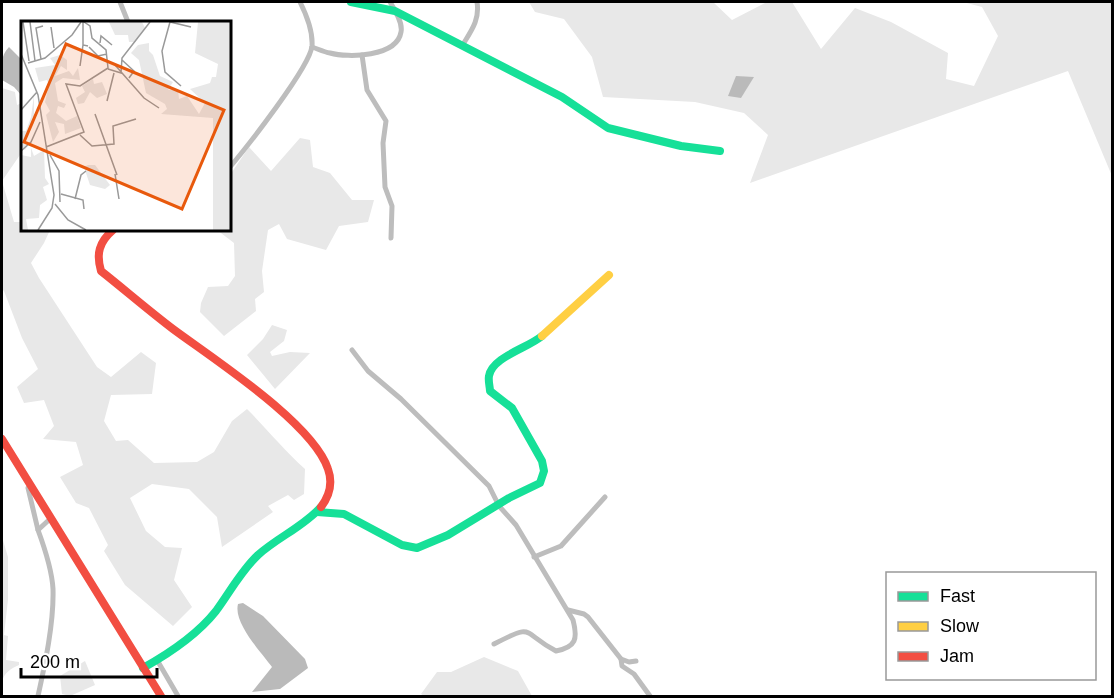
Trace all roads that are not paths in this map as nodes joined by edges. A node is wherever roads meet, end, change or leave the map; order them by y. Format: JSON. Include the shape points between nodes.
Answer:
{"nodes":[{"id":1,"x":120,"y":2,"type":"edge"},
{"id":2,"x":300,"y":2,"type":"edge"},
{"id":3,"x":351,"y":2,"type":"edge"},
{"id":4,"x":390,"y":2,"type":"edge"},
{"id":5,"x":477,"y":2,"type":"edge"},
{"id":6,"x":395,"y":11,"type":"junction"},
{"id":7,"x":128,"y":21,"type":"edge"},
{"id":8,"x":312,"y":46,"type":"junction"},
{"id":9,"x":462,"y":46,"type":"junction"},
{"id":10,"x":362,"y":55,"type":"junction"},
{"id":11,"x":720,"y":151,"type":"dead end"},
{"id":12,"x":231,"y":167,"type":"edge"},
{"id":13,"x":112,"y":231,"type":"edge"},
{"id":14,"x":391,"y":238,"type":"dead end"},
{"id":15,"x":609,"y":275,"type":"dead end"},
{"id":16,"x":352,"y":350,"type":"dead end"},
{"id":17,"x":2,"y":439,"type":"edge"},
{"id":18,"x":24,"y":476,"type":"junction"},
{"id":19,"x":605,"y":497,"type":"dead end"},
{"id":20,"x":499,"y":506,"type":"junction"},
{"id":21,"x":317,"y":512,"type":"junction"},
{"id":22,"x":51,"y":518,"type":"junction"},
{"id":23,"x":38,"y":530,"type":"junction"},
{"id":24,"x":534,"y":557,"type":"junction"},
{"id":25,"x":568,"y":610,"type":"junction"},
{"id":26,"x":494,"y":644,"type":"dead end"},
{"id":27,"x":621,"y":659,"type":"junction"},
{"id":28,"x":157,"y":660,"type":"junction"},
{"id":29,"x":636,"y":661,"type":"dead end"},
{"id":30,"x":143,"y":668,"type":"junction"},
{"id":31,"x":38,"y":696,"type":"edge"},
{"id":32,"x":161,"y":696,"type":"edge"},
{"id":33,"x":178,"y":696,"type":"edge"},
{"id":34,"x":650,"y":696,"type":"edge"}],
"edges":[{"from":1,"to":7,"type":"street"},
{"from":2,"to":8,"type":"street"},
{"from":3,"to":6,"type":"main road"},
{"from":4,"to":6,"type":"street"},
{"from":5,"to":9,"type":"street","via":[[477,22]]},
{"from":6,"to":9,"type":"main road"},
{"from":6,"to":10,"type":"street","via":[[402,30],[396,42],[385,50]]},
{"from":8,"to":10,"type":"street","via":[[331,54]]},
{"from":8,"to":12,"type":"street","via":[[286,92]]},
{"from":9,"to":11,"type":"main road","via":[[568,101],[608,128]]},
{"from":10,"to":14,"type":"street","via":[[367,90],[386,121],[383,150],[385,187],[392,206]]},
{"from":13,"to":21,"type":"main road","via":[[99,244],[97,261],[101,271],[225,364],[295,423],[320,454],[332,487]]},
{"from":15,"to":20,"type":"main road","via":[[548,332],[510,354],[489,375],[490,391],[512,408],[544,471],[540,483]]},
{"from":16,"to":20,"type":"street","via":[[368,371],[483,480]]},
{"from":17,"to":18,"type":"main road"},
{"from":18,"to":22,"type":"main road"},
{"from":18,"to":23,"type":"street"},
{"from":19,"to":24,"type":"street","via":[[561,546]]},
{"from":20,"to":21,"type":"main road","via":[[417,548],[402,545],[344,514]]},
{"from":20,"to":24,"type":"street","via":[[516,525]]},
{"from":21,"to":28,"type":"main road","via":[[257,555],[214,614]]},
{"from":22,"to":23,"type":"street"},
{"from":22,"to":30,"type":"main road"},
{"from":23,"to":31,"type":"street","via":[[53,589]]},
{"from":24,"to":25,"type":"street"},
{"from":25,"to":26,"type":"street","via":[[576,637],[569,648],[556,651],[525,631]]},
{"from":25,"to":27,"type":"street","via":[[588,617]]},
{"from":27,"to":29,"type":"street"},
{"from":27,"to":34,"type":"street","via":[[622,666],[634,674]]},
{"from":28,"to":30,"type":"main road"},
{"from":28,"to":33,"type":"street"},
{"from":30,"to":32,"type":"main road"}]}
